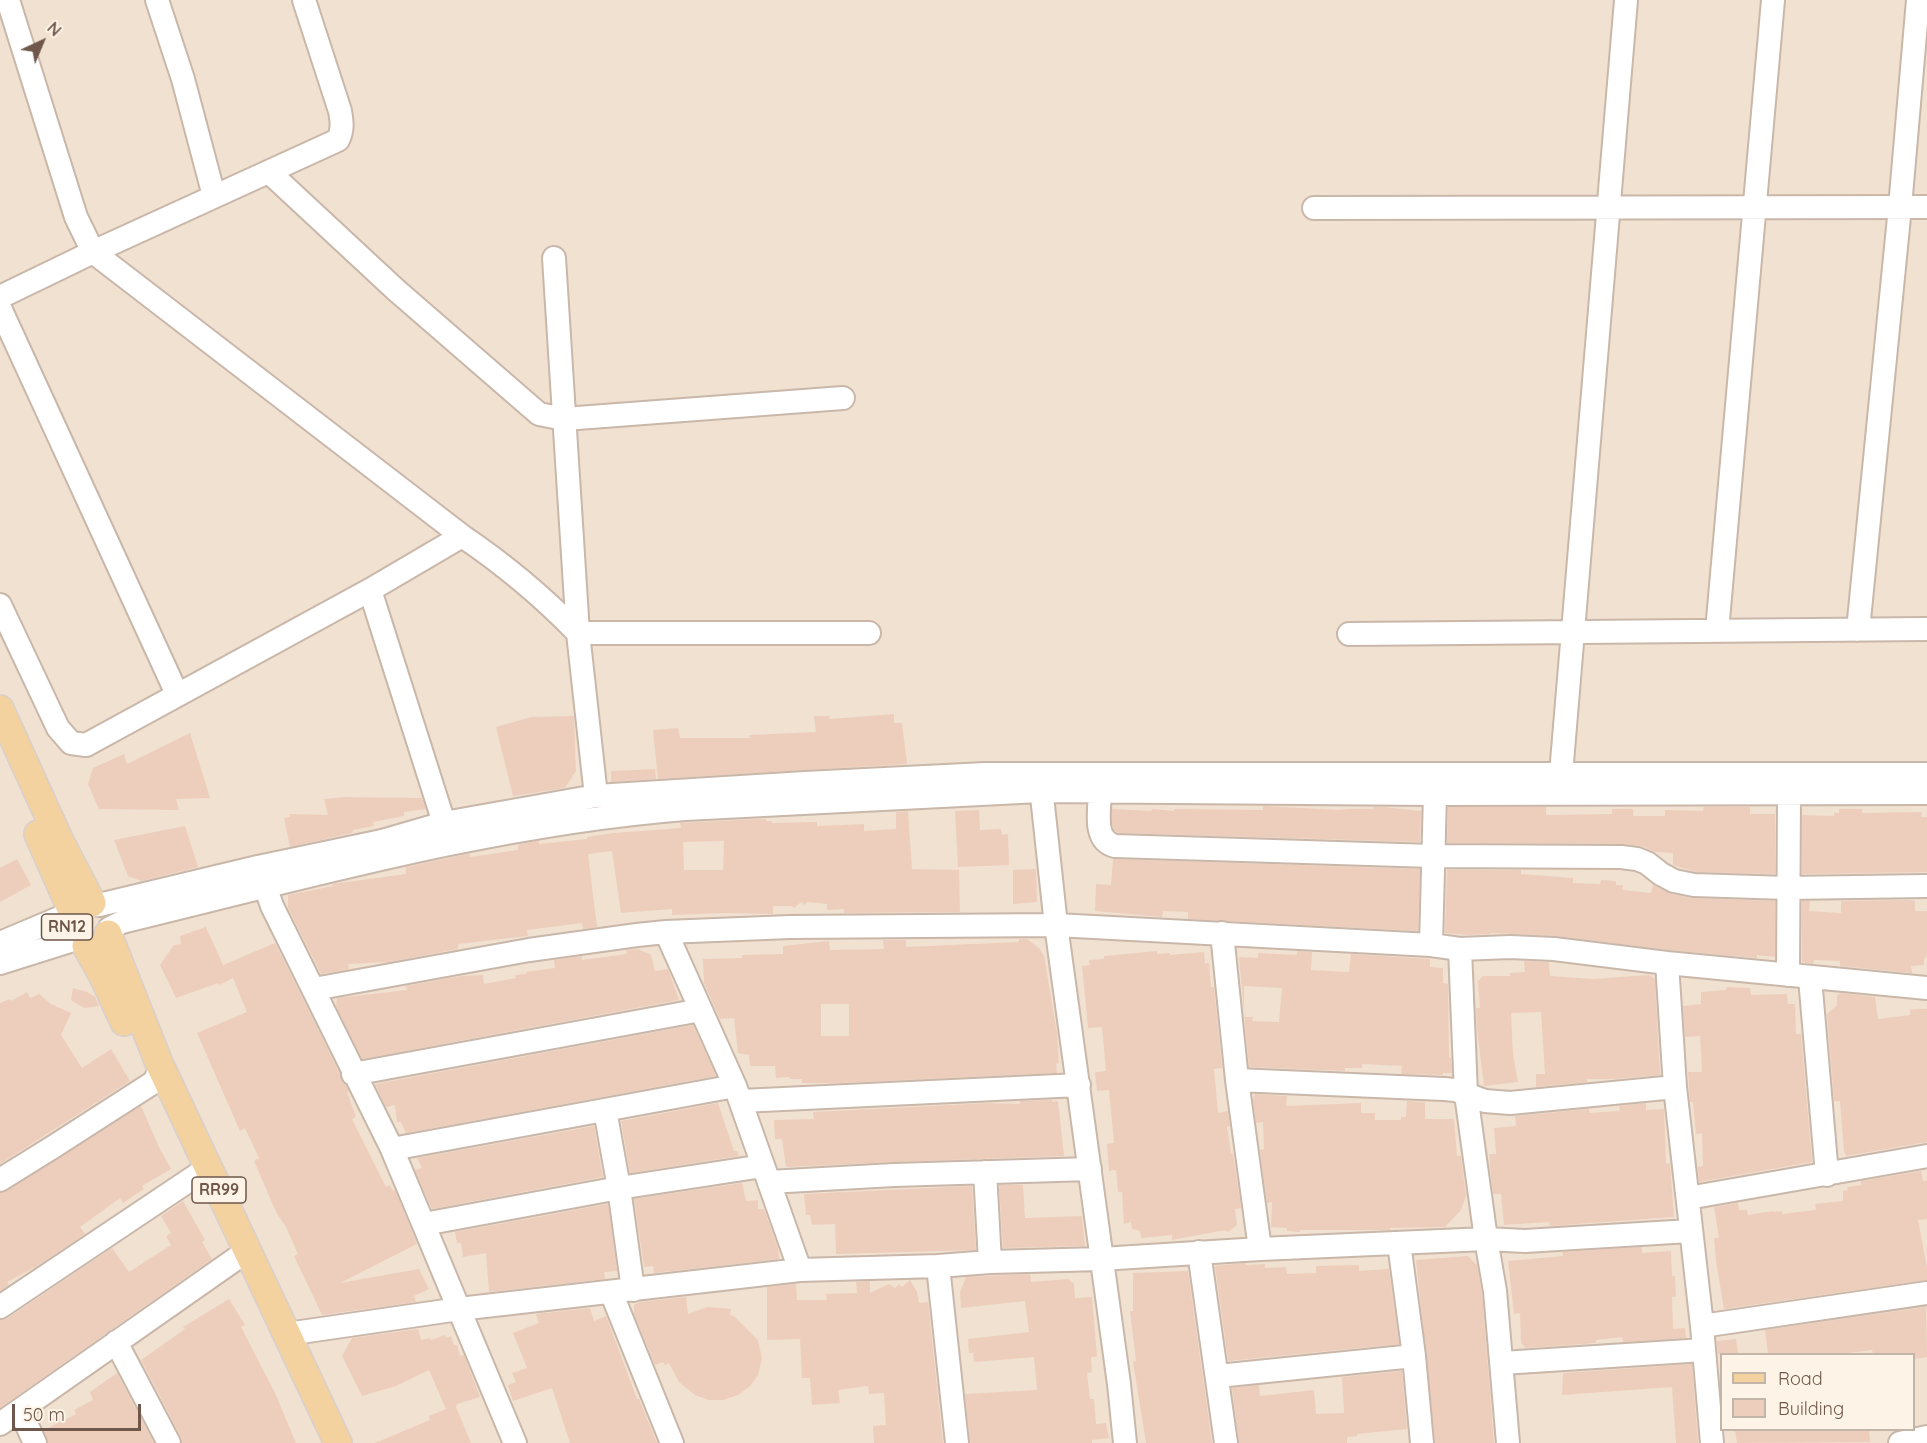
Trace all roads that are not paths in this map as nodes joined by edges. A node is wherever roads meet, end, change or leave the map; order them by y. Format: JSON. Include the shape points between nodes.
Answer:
{"nodes":[{"id":1,"x":8,"y":0,"type":"edge"},
{"id":2,"x":157,"y":0,"type":"edge"},
{"id":3,"x":304,"y":0,"type":"edge"},
{"id":4,"x":1626,"y":0,"type":"edge"},
{"id":5,"x":1773,"y":0,"type":"edge"},
{"id":6,"x":1918,"y":0,"type":"edge"},
{"id":7,"x":269,"y":172,"type":"junction"},
{"id":8,"x":214,"y":196,"type":"junction"},
{"id":9,"x":1608,"y":207,"type":"junction"},
{"id":10,"x":1753,"y":207,"type":"junction"},
{"id":11,"x":1900,"y":207,"type":"junction"},
{"id":12,"x":1927,"y":207,"type":"edge"},
{"id":13,"x":1314,"y":208,"type":"dead end"},
{"id":14,"x":93,"y":252,"type":"junction"},
{"id":15,"x":554,"y":258,"type":"dead end"},
{"id":16,"x":0,"y":297,"type":"edge"},
{"id":17,"x":0,"y":308,"type":"edge"},
{"id":18,"x":843,"y":398,"type":"dead end"},
{"id":19,"x":564,"y":419,"type":"junction"},
{"id":20,"x":462,"y":536,"type":"junction"},
{"id":21,"x":370,"y":590,"type":"junction"},
{"id":22,"x":0,"y":605,"type":"edge"},
{"id":23,"x":1927,"y":629,"type":"edge"},
{"id":24,"x":1858,"y":630,"type":"junction"},
{"id":25,"x":1717,"y":631,"type":"junction"},
{"id":26,"x":578,"y":633,"type":"junction"},
{"id":27,"x":868,"y":633,"type":"dead end"},
{"id":28,"x":1572,"y":633,"type":"junction"},
{"id":29,"x":1349,"y":634,"type":"dead end"},
{"id":30,"x":177,"y":694,"type":"junction"},
{"id":31,"x":0,"y":709,"type":"edge"},
{"id":32,"x":0,"y":748,"type":"edge"},
{"id":33,"x":1561,"y":774,"type":"junction"},
{"id":34,"x":1927,"y":774,"type":"edge"},
{"id":35,"x":1040,"y":782,"type":"junction"},
{"id":36,"x":1100,"y":791,"type":"junction"},
{"id":37,"x":1927,"y":793,"type":"edge"},
{"id":38,"x":1435,"y":794,"type":"junction"},
{"id":39,"x":1789,"y":794,"type":"junction"},
{"id":40,"x":596,"y":796,"type":"junction"},
{"id":41,"x":444,"y":823,"type":"junction"},
{"id":42,"x":1432,"y":856,"type":"junction"},
{"id":43,"x":262,"y":877,"type":"junction"},
{"id":44,"x":1927,"y":886,"type":"edge"},
{"id":45,"x":1787,"y":888,"type":"junction"},
{"id":46,"x":89,"y":922,"type":"junction"},
{"id":47,"x":1056,"y":925,"type":"junction"},
{"id":48,"x":666,"y":932,"type":"junction"},
{"id":49,"x":1222,"y":933,"type":"junction"},
{"id":50,"x":0,"y":943,"type":"edge"},
{"id":51,"x":1431,"y":945,"type":"junction"},
{"id":52,"x":1460,"y":949,"type":"junction"},
{"id":53,"x":0,"y":963,"type":"edge"},
{"id":54,"x":1666,"y":963,"type":"junction"},
{"id":55,"x":1799,"y":976,"type":"junction"},
{"id":56,"x":1927,"y":988,"type":"edge"},
{"id":57,"x":314,"y":989,"type":"junction"},
{"id":58,"x":701,"y":1010,"type":"junction"},
{"id":59,"x":353,"y":1074,"type":"junction"},
{"id":60,"x":158,"y":1075,"type":"junction"},
{"id":61,"x":1237,"y":1080,"type":"junction"},
{"id":62,"x":1079,"y":1085,"type":"junction"},
{"id":63,"x":1675,"y":1087,"type":"junction"},
{"id":64,"x":738,"y":1094,"type":"junction"},
{"id":65,"x":1466,"y":1094,"type":"junction"},
{"id":66,"x":605,"y":1110,"type":"junction"},
{"id":67,"x":392,"y":1149,"type":"junction"},
{"id":68,"x":1927,"y":1156,"type":"edge"},
{"id":69,"x":1090,"y":1169,"type":"junction"},
{"id":70,"x":985,"y":1172,"type":"junction"},
{"id":71,"x":766,"y":1174,"type":"junction"},
{"id":72,"x":197,"y":1175,"type":"junction"},
{"id":73,"x":1827,"y":1175,"type":"junction"},
{"id":74,"x":0,"y":1180,"type":"edge"},
{"id":75,"x":620,"y":1188,"type":"junction"},
{"id":76,"x":1688,"y":1198,"type":"junction"},
{"id":77,"x":424,"y":1224,"type":"junction"},
{"id":78,"x":1690,"y":1231,"type":"junction"},
{"id":79,"x":1486,"y":1239,"type":"junction"},
{"id":80,"x":1399,"y":1243,"type":"junction"},
{"id":81,"x":1260,"y":1249,"type":"junction"},
{"id":82,"x":1199,"y":1252,"type":"junction"},
{"id":83,"x":242,"y":1254,"type":"junction"},
{"id":84,"x":1101,"y":1259,"type":"junction"},
{"id":85,"x":990,"y":1262,"type":"junction"},
{"id":86,"x":938,"y":1266,"type":"junction"},
{"id":87,"x":800,"y":1270,"type":"junction"},
{"id":88,"x":622,"y":1291,"type":"junction"},
{"id":89,"x":1927,"y":1293,"type":"edge"},
{"id":90,"x":0,"y":1307,"type":"edge"},
{"id":91,"x":459,"y":1309,"type":"junction"},
{"id":92,"x":1702,"y":1326,"type":"junction"},
{"id":93,"x":287,"y":1334,"type":"junction"},
{"id":94,"x":116,"y":1342,"type":"junction"},
{"id":95,"x":1704,"y":1350,"type":"junction"},
{"id":96,"x":1414,"y":1356,"type":"junction"},
{"id":97,"x":1502,"y":1363,"type":"junction"},
{"id":98,"x":1218,"y":1376,"type":"junction"},
{"id":99,"x":20,"y":1410,"type":"junction"},
{"id":100,"x":0,"y":1424,"type":"edge"},
{"id":101,"x":1927,"y":1437,"type":"edge"},
{"id":102,"x":35,"y":1443,"type":"edge"},
{"id":103,"x":169,"y":1443,"type":"edge"},
{"id":104,"x":321,"y":1443,"type":"edge"},
{"id":105,"x":338,"y":1443,"type":"edge"},
{"id":106,"x":515,"y":1443,"type":"edge"},
{"id":107,"x":672,"y":1443,"type":"edge"},
{"id":108,"x":957,"y":1443,"type":"edge"},
{"id":109,"x":1125,"y":1443,"type":"edge"},
{"id":110,"x":1226,"y":1443,"type":"edge"},
{"id":111,"x":1422,"y":1443,"type":"edge"},
{"id":112,"x":1508,"y":1443,"type":"edge"},
{"id":113,"x":1713,"y":1443,"type":"edge"},
{"id":114,"x":1900,"y":1443,"type":"edge"}],
"edges":[{"from":1,"to":14,"type":"street","via":[[76,217]]},
{"from":2,"to":8,"type":"street"},
{"from":3,"to":7,"type":"street","via":[[339,111],[341,133],[331,145]]},
{"from":4,"to":9,"type":"street"},
{"from":5,"to":10,"type":"street"},
{"from":6,"to":11,"type":"street"},
{"from":7,"to":8,"type":"street"},
{"from":7,"to":19,"type":"street","via":[[504,385],[539,414]]},
{"from":8,"to":14,"type":"street"},
{"from":9,"to":10,"type":"street"},
{"from":9,"to":13,"type":"street"},
{"from":9,"to":28,"type":"street"},
{"from":10,"to":11,"type":"street"},
{"from":10,"to":25,"type":"street"},
{"from":11,"to":12,"type":"street"},
{"from":11,"to":24,"type":"street"},
{"from":14,"to":16,"type":"street"},
{"from":14,"to":20,"type":"street"},
{"from":15,"to":19,"type":"street"},
{"from":17,"to":30,"type":"street"},
{"from":18,"to":19,"type":"street"},
{"from":19,"to":26,"type":"street"},
{"from":20,"to":21,"type":"street"},
{"from":20,"to":26,"type":"street","via":[[532,588]]},
{"from":21,"to":30,"type":"street"},
{"from":21,"to":41,"type":"street"},
{"from":22,"to":30,"type":"street","via":[[54,721],[71,743],[95,741]]},
{"from":23,"to":24,"type":"street"},
{"from":24,"to":25,"type":"street"},
{"from":25,"to":28,"type":"street"},
{"from":26,"to":27,"type":"street"},
{"from":26,"to":40,"type":"street"},
{"from":28,"to":29,"type":"street"},
{"from":28,"to":33,"type":"street"},
{"from":31,"to":46,"type":"main road","number":"RR99","via":[[59,839]]},
{"from":32,"to":46,"type":"main road","number":"RR99"},
{"from":33,"to":34,"type":"street"},
{"from":33,"to":35,"type":"street"},
{"from":35,"to":36,"type":"street"},
{"from":35,"to":40,"type":"street","via":[[805,783]]},
{"from":35,"to":43,"type":"street","via":[[626,813]]},
{"from":35,"to":47,"type":"street"},
{"from":36,"to":38,"type":"street"},
{"from":36,"to":42,"type":"street","via":[[1099,832],[1102,839],[1115,846]]},
{"from":37,"to":39,"type":"street"},
{"from":38,"to":39,"type":"street"},
{"from":38,"to":42,"type":"street"},
{"from":39,"to":45,"type":"street"},
{"from":40,"to":41,"type":"street"},
{"from":41,"to":43,"type":"street"},
{"from":42,"to":45,"type":"street","via":[[1637,859],[1674,881],[1694,885]]},
{"from":42,"to":51,"type":"street"},
{"from":43,"to":46,"type":"street"},
{"from":43,"to":57,"type":"street","via":[[272,906]]},
{"from":44,"to":45,"type":"street"},
{"from":45,"to":55,"type":"street"},
{"from":46,"to":50,"type":"street"},
{"from":46,"to":53,"type":"street"},
{"from":46,"to":60,"type":"main road","number":"RR99","via":[[103,976],[132,1041]]},
{"from":47,"to":48,"type":"street"},
{"from":47,"to":49,"type":"street"},
{"from":47,"to":62,"type":"street"},
{"from":48,"to":57,"type":"street","via":[[530,950]]},
{"from":48,"to":58,"type":"street"},
{"from":49,"to":51,"type":"street"},
{"from":49,"to":61,"type":"street"},
{"from":51,"to":52,"type":"street"},
{"from":52,"to":54,"type":"street","via":[[1554,949]]},
{"from":52,"to":65,"type":"street"},
{"from":54,"to":55,"type":"street"},
{"from":54,"to":63,"type":"street"},
{"from":55,"to":56,"type":"street"},
{"from":55,"to":73,"type":"street"},
{"from":57,"to":59,"type":"street"},
{"from":58,"to":59,"type":"street"},
{"from":58,"to":64,"type":"street"},
{"from":59,"to":67,"type":"street"},
{"from":60,"to":72,"type":"main road","number":"RR99"},
{"from":60,"to":74,"type":"street","via":[[54,1148]]},
{"from":60,"to":83,"type":"main road","number":"RR99"},
{"from":61,"to":65,"type":"street","via":[[1444,1089]]},
{"from":61,"to":81,"type":"street"},
{"from":62,"to":64,"type":"street"},
{"from":62,"to":69,"type":"street"},
{"from":63,"to":65,"type":"street","via":[[1510,1103],[1485,1101]]},
{"from":63,"to":76,"type":"street"},
{"from":64,"to":66,"type":"street"},
{"from":64,"to":71,"type":"street"},
{"from":65,"to":79,"type":"street"},
{"from":66,"to":67,"type":"street"},
{"from":66,"to":75,"type":"street"},
{"from":67,"to":77,"type":"street"},
{"from":68,"to":73,"type":"street"},
{"from":69,"to":70,"type":"street"},
{"from":69,"to":84,"type":"street"},
{"from":70,"to":71,"type":"street"},
{"from":70,"to":85,"type":"street"},
{"from":71,"to":75,"type":"street"},
{"from":71,"to":87,"type":"street"},
{"from":72,"to":83,"type":"main road","number":"RR99"},
{"from":72,"to":90,"type":"street"},
{"from":73,"to":76,"type":"street"},
{"from":75,"to":77,"type":"street"},
{"from":75,"to":88,"type":"street"},
{"from":76,"to":78,"type":"street"},
{"from":77,"to":91,"type":"street"},
{"from":78,"to":79,"type":"street","via":[[1525,1241]]},
{"from":78,"to":92,"type":"street"},
{"from":79,"to":80,"type":"street"},
{"from":79,"to":97,"type":"street"},
{"from":80,"to":81,"type":"street"},
{"from":80,"to":96,"type":"street"},
{"from":81,"to":82,"type":"street"},
{"from":82,"to":84,"type":"street"},
{"from":82,"to":98,"type":"street"},
{"from":83,"to":93,"type":"main road","number":"RR99"},
{"from":83,"to":94,"type":"street"},
{"from":83,"to":104,"type":"main road","number":"RR99"},
{"from":84,"to":85,"type":"street"},
{"from":84,"to":109,"type":"street"},
{"from":85,"to":86,"type":"street"},
{"from":86,"to":87,"type":"street"},
{"from":86,"to":108,"type":"street"},
{"from":87,"to":88,"type":"street"},
{"from":88,"to":91,"type":"street"},
{"from":88,"to":107,"type":"street"},
{"from":89,"to":92,"type":"street"},
{"from":91,"to":93,"type":"street"},
{"from":91,"to":106,"type":"street"},
{"from":92,"to":95,"type":"street"},
{"from":93,"to":105,"type":"main road","number":"RR99"},
{"from":94,"to":99,"type":"street"},
{"from":94,"to":103,"type":"street"},
{"from":95,"to":97,"type":"street"},
{"from":95,"to":113,"type":"street"},
{"from":96,"to":98,"type":"street"},
{"from":96,"to":111,"type":"street"},
{"from":97,"to":112,"type":"street"},
{"from":98,"to":110,"type":"street"},
{"from":99,"to":100,"type":"street"},
{"from":99,"to":102,"type":"street"},
{"from":101,"to":114,"type":"street"}]}
